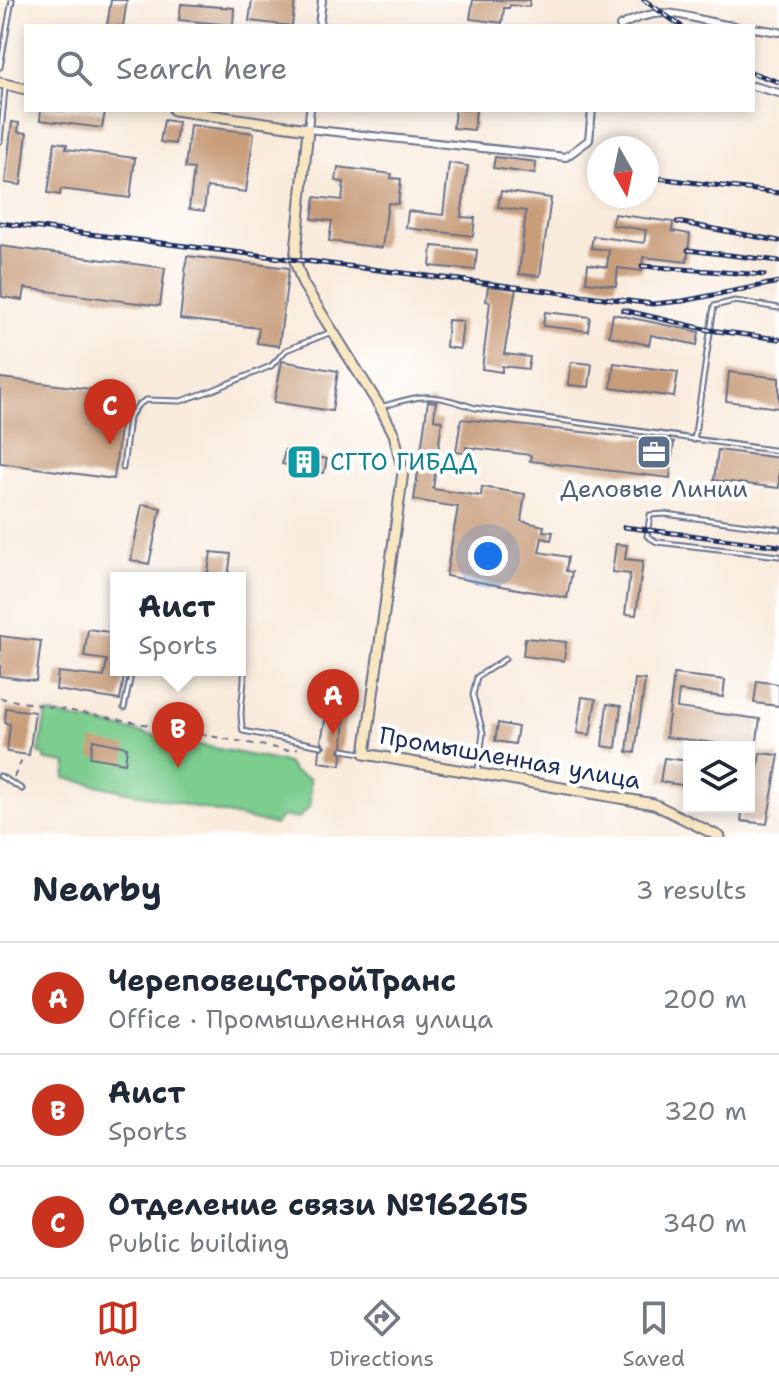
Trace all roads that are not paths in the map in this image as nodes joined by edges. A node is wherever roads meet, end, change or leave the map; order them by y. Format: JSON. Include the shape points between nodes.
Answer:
{"nodes":[{"id":1,"x":12,"y":0,"type":"edge"},
{"id":2,"x":322,"y":0,"type":"edge"},
{"id":3,"x":319,"y":24,"type":"edge"},
{"id":4,"x":623,"y":24,"type":"edge"},
{"id":5,"x":716,"y":24,"type":"edge"},
{"id":6,"x":755,"y":28,"type":"edge"},
{"id":7,"x":779,"y":32,"type":"edge"},
{"id":8,"x":0,"y":67,"type":"edge"},
{"id":9,"x":3,"y":84,"type":"edge"},
{"id":10,"x":755,"y":87,"type":"edge"},
{"id":11,"x":24,"y":89,"type":"edge"},
{"id":12,"x":779,"y":93,"type":"edge"},
{"id":13,"x":188,"y":112,"type":"edge"},
{"id":14,"x":310,"y":112,"type":"edge"},
{"id":15,"x":592,"y":112,"type":"edge"},
{"id":16,"x":308,"y":129,"type":"junction"},
{"id":17,"x":0,"y":141,"type":"edge"},
{"id":18,"x":779,"y":308,"type":"edge"},
{"id":19,"x":332,"y":331,"type":"junction"},
{"id":20,"x":380,"y":407,"type":"junction"},
{"id":21,"x":694,"y":440,"type":"junction"},
{"id":22,"x":779,"y":451,"type":"edge"},
{"id":23,"x":123,"y":468,"type":"dead end"},
{"id":24,"x":403,"y":472,"type":"junction"},
{"id":25,"x":391,"y":473,"type":"dead end"},
{"id":26,"x":779,"y":529,"type":"edge"},
{"id":27,"x":779,"y":556,"type":"edge"},
{"id":28,"x":505,"y":659,"type":"dead end"},
{"id":29,"x":131,"y":676,"type":"edge"},
{"id":30,"x":244,"y":676,"type":"edge"},
{"id":31,"x":124,"y":708,"type":"dead end"},
{"id":32,"x":321,"y":746,"type":"dead end"},
{"id":33,"x":343,"y":750,"type":"dead end"},
{"id":34,"x":365,"y":754,"type":"junction"},
{"id":35,"x":478,"y":773,"type":"junction"},
{"id":36,"x":0,"y":776,"type":"edge"},
{"id":37,"x":22,"y":789,"type":"dead end"},
{"id":38,"x":720,"y":837,"type":"edge"}],
"edges":[{"from":1,"to":8,"type":"lane"},
{"from":2,"to":3,"type":"street"},
{"from":4,"to":5,"type":"street","via":[[660,6],[683,8]]},
{"from":6,"to":7,"type":"street"},
{"from":9,"to":11,"type":"street"},
{"from":9,"to":17,"type":"lane"},
{"from":10,"to":12,"type":"street"},
{"from":13,"to":16,"type":"street"},
{"from":14,"to":16,"type":"street"},
{"from":15,"to":16,"type":"street","via":[[589,140],[566,157]]},
{"from":16,"to":19,"type":"street","name":"Промышленная улица","via":[[295,261]]},
{"from":18,"to":21,"type":"lane","via":[[735,301],[714,306]]},
{"from":19,"to":20,"type":"street","name":"Промышленная улица"},
{"from":19,"to":23,"type":"lane","via":[[286,350],[271,366],[213,390],[181,401],[146,400],[138,405],[129,418]]},
{"from":20,"to":21,"type":"lane","via":[[421,395],[439,396],[475,408]]},
{"from":20,"to":24,"type":"street","name":"Промышленная улица","via":[[394,434]]},
{"from":21,"to":22,"type":"lane"},
{"from":24,"to":25,"type":"lane"},
{"from":24,"to":34,"type":"street","name":"Промышленная улица"},
{"from":26,"to":27,"type":"lane","via":[[665,514],[650,515],[646,525],[647,536],[657,542]]},
{"from":28,"to":35,"type":"lane","via":[[477,677],[473,695],[483,733]]},
{"from":29,"to":31,"type":"lane"},
{"from":30,"to":32,"type":"lane","via":[[239,719],[243,731]]},
{"from":33,"to":34,"type":"lane"},
{"from":34,"to":35,"type":"street","name":"Промышленная улица"},
{"from":35,"to":38,"type":"street","name":"Промышленная улица","via":[[654,804]]},
{"from":36,"to":37,"type":"lane"}]}
